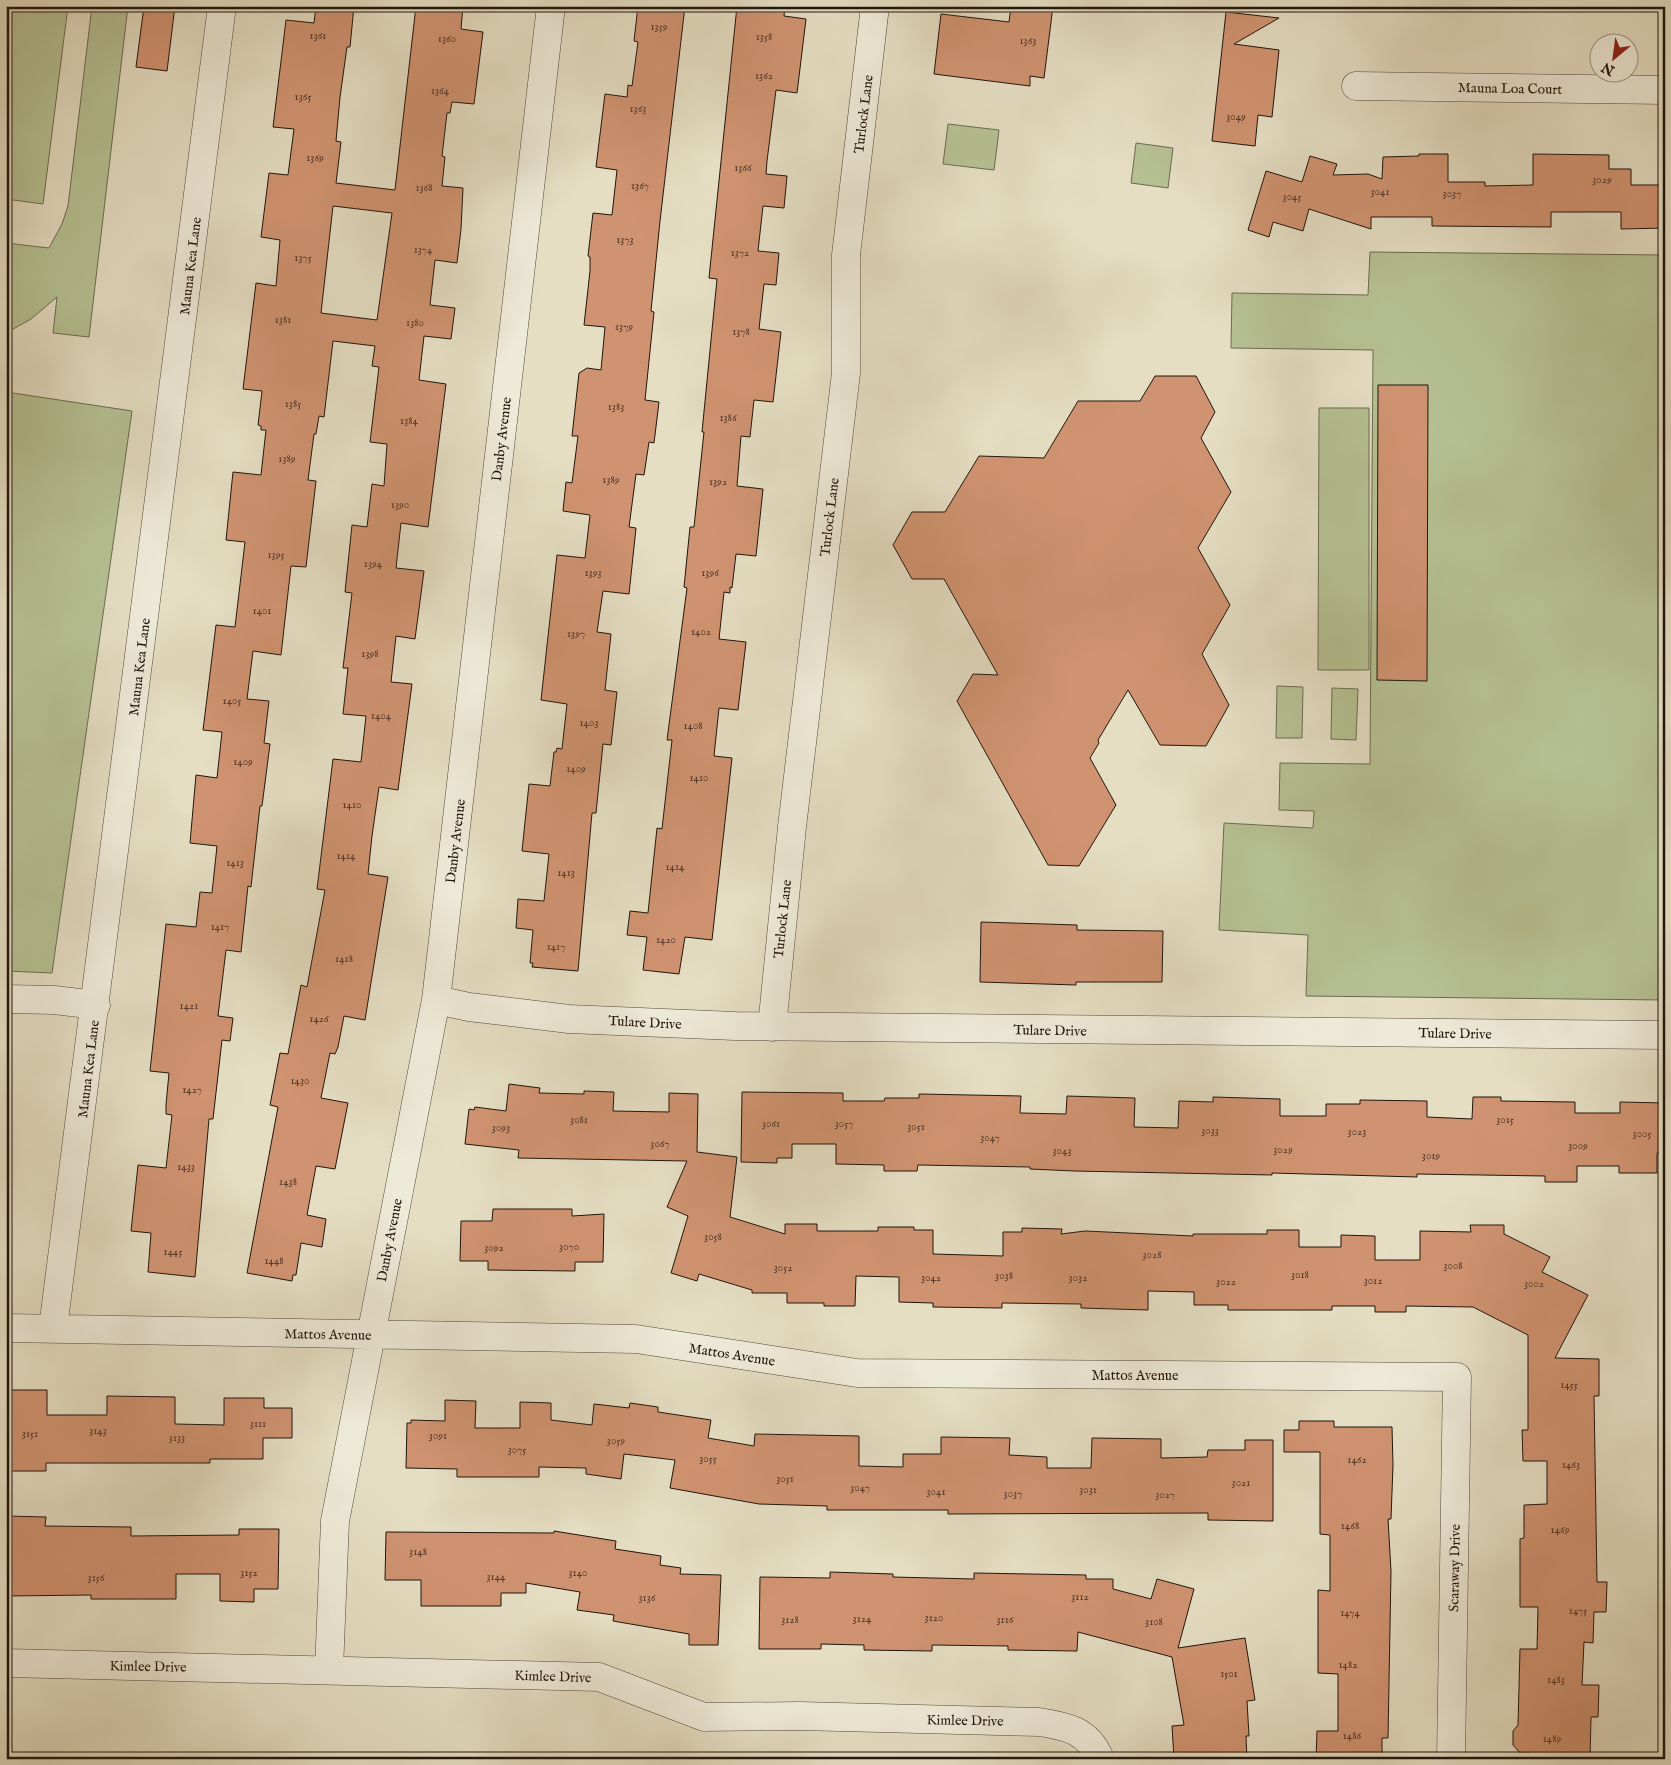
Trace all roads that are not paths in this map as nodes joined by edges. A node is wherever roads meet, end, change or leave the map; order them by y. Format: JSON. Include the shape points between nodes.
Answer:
{"nodes":[{"id":1,"x":222,"y":6,"type":"edge"},
{"id":2,"x":551,"y":6,"type":"edge"},
{"id":3,"x":875,"y":6,"type":"edge"},
{"id":4,"x":1356,"y":86,"type":"dead end"},
{"id":5,"x":1665,"y":90,"type":"edge"},
{"id":6,"x":6,"y":999,"type":"edge"},
{"id":7,"x":436,"y":1000,"type":"junction"},
{"id":8,"x":96,"y":1005,"type":"junction"},
{"id":9,"x":772,"y":1027,"type":"junction"},
{"id":10,"x":1665,"y":1035,"type":"edge"},
{"id":11,"x":6,"y":1328,"type":"edge"},
{"id":12,"x":53,"y":1328,"type":"junction"},
{"id":13,"x":370,"y":1335,"type":"junction"},
{"id":14,"x":1457,"y":1378,"type":"joint"},
{"id":15,"x":6,"y":1662,"type":"edge"},
{"id":16,"x":329,"y":1670,"type":"junction"},
{"id":17,"x":1094,"y":1749,"type":"edge"},
{"id":18,"x":1452,"y":1759,"type":"edge"}],
"edges":[{"from":1,"to":8,"type":"street","name":"Mauna Kea Lane"},
{"from":2,"to":7,"type":"street","name":"Danby Avenue"},
{"from":3,"to":9,"type":"street","name":"Turlock Lane","via":[[846,254],[846,373],[793,818]]},
{"from":4,"to":5,"type":"street","name":"Mauna Loa Court"},
{"from":6,"to":8,"type":"street"},
{"from":7,"to":9,"type":"street","name":"Tulare Drive","via":[[569,1019]]},
{"from":7,"to":13,"type":"street","name":"Danby Avenue"},
{"from":8,"to":12,"type":"street","name":"Mauna Kea Lane"},
{"from":9,"to":10,"type":"street","name":"Tulare Drive"},
{"from":11,"to":12,"type":"street","name":"Mattos Avenue"},
{"from":12,"to":13,"type":"street","name":"Mattos Avenue"},
{"from":13,"to":14,"type":"street","name":"Mattos Avenue","via":[[636,1339],[857,1373]]},
{"from":13,"to":16,"type":"street","name":"Danby Avenue","via":[[335,1522]]},
{"from":14,"to":18,"type":"street","name":"Scaraway Drive"},
{"from":15,"to":16,"type":"street","name":"Kimlee Drive"},
{"from":16,"to":17,"type":"street","name":"Kimlee Drive","via":[[599,1677],[704,1717],[1039,1722],[1066,1726]]}]}
